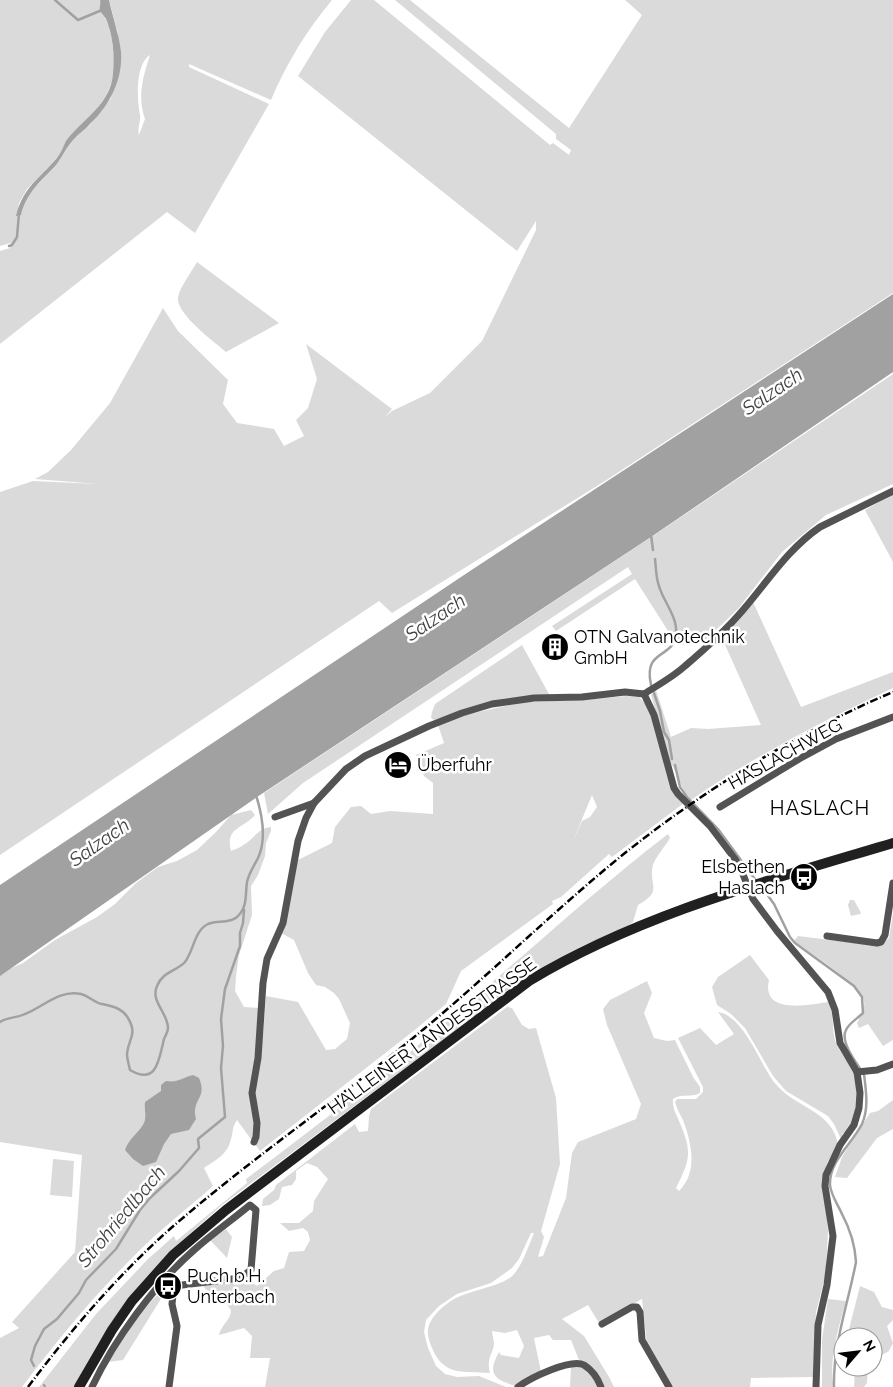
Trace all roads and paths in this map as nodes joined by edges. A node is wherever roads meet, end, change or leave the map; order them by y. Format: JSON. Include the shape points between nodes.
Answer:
{"nodes":[{"id":1,"x":893,"y":491,"type":"edge"},
{"id":2,"x":644,"y":694,"type":"junction"},
{"id":3,"x":893,"y":717,"type":"edge"},
{"id":4,"x":314,"y":803,"type":"junction"},
{"id":5,"x":720,"y":807,"type":"dead end"},
{"id":6,"x":275,"y":816,"type":"dead end"},
{"id":7,"x":893,"y":843,"type":"edge"},
{"id":8,"x":893,"y":883,"type":"edge"},
{"id":9,"x":751,"y":886,"type":"junction"},
{"id":10,"x":827,"y":936,"type":"dead end"},
{"id":11,"x":893,"y":1064,"type":"edge"},
{"id":12,"x":857,"y":1072,"type":"junction"},
{"id":13,"x":254,"y":1142,"type":"dead end"},
{"id":14,"x":168,"y":1276,"type":"junction"},
{"id":15,"x":174,"y":1286,"type":"junction"},
{"id":16,"x":602,"y":1324,"type":"dead end"},
{"id":17,"x":79,"y":1387,"type":"edge"},
{"id":18,"x":92,"y":1387,"type":"edge"},
{"id":19,"x":169,"y":1387,"type":"edge"},
{"id":20,"x":518,"y":1387,"type":"edge"},
{"id":21,"x":601,"y":1387,"type":"edge"},
{"id":22,"x":669,"y":1387,"type":"edge"},
{"id":23,"x":816,"y":1387,"type":"edge"}],
"edges":[{"from":1,"to":2,"type":"street","via":[[811,534],[786,556],[742,612],[715,638],[684,667]]},
{"from":2,"to":4,"type":"street","via":[[624,692],[534,698],[492,704],[462,713],[365,756],[346,769]]},
{"from":2,"to":9,"type":"street","via":[[654,716],[674,788],[710,826]]},
{"from":3,"to":5,"type":"street","name":"HASLACHWEG","via":[[836,739]]},
{"from":4,"to":6,"type":"street"},
{"from":4,"to":13,"type":"street","via":[[298,841],[283,923],[267,958],[252,1093],[256,1123]]},
{"from":7,"to":9,"type":"main road","name":"HALLEINER LANDESSTRASSE"},
{"from":8,"to":10,"type":"street","via":[[886,935],[880,942]]},
{"from":9,"to":12,"type":"street","via":[[753,899],[828,992],[835,1010],[840,1043]]},
{"from":9,"to":17,"type":"main road","name":"HALLEINER LANDESSTRASSE","via":[[580,952],[508,997],[226,1210],[173,1255],[127,1308]]},
{"from":11,"to":12,"type":"street"},
{"from":12,"to":23,"type":"street","via":[[859,1108],[854,1124],[826,1175],[833,1236],[818,1325]]},
{"from":14,"to":15,"type":"street"},
{"from":14,"to":15,"type":"street","via":[[193,1251],[250,1205],[256,1210],[251,1270],[247,1275]]},
{"from":14,"to":18,"type":"street","via":[[126,1328]]},
{"from":15,"to":19,"type":"street","via":[[172,1304],[177,1326]]},
{"from":16,"to":22,"type":"street","via":[[632,1306],[636,1307],[640,1312],[642,1340]]},
{"from":20,"to":21,"type":"street","via":[[536,1376],[576,1364],[584,1365],[593,1373]]}]}
